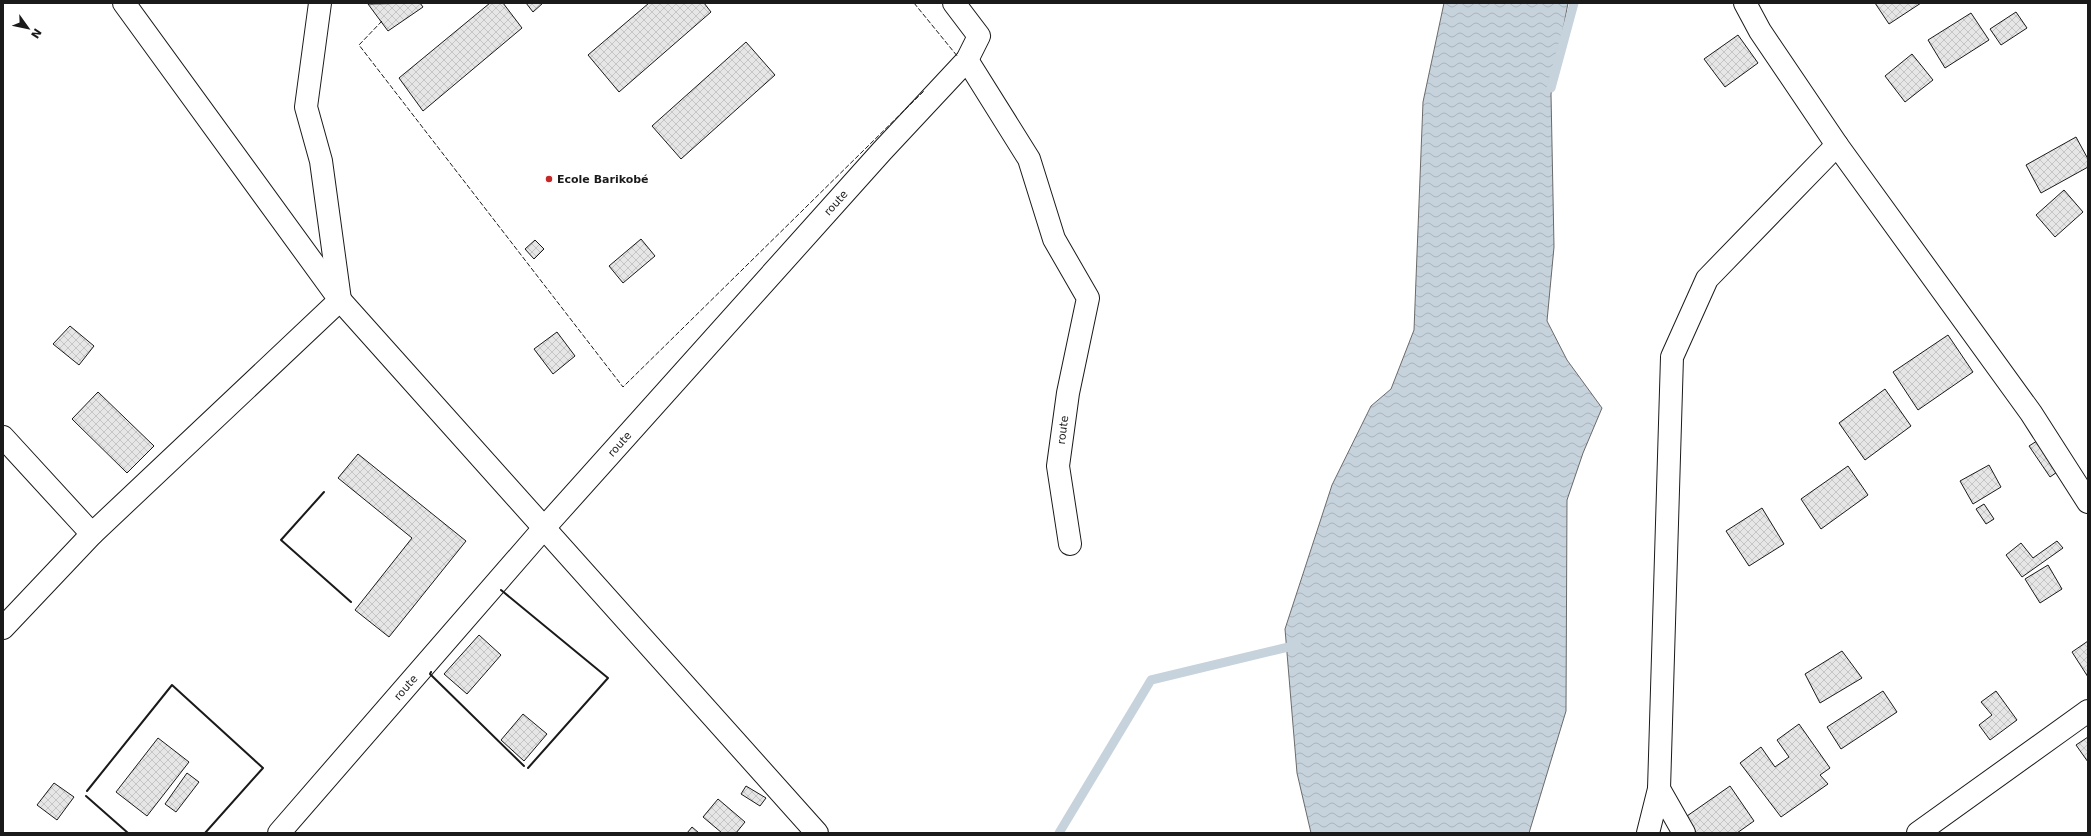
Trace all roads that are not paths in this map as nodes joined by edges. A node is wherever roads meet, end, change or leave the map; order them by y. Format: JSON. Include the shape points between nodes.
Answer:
{"nodes":[{"id":1,"x":124,"y":3,"type":"edge"},
{"id":2,"x":320,"y":3,"type":"edge"},
{"id":3,"x":954,"y":3,"type":"edge"},
{"id":4,"x":1745,"y":3,"type":"edge"},
{"id":5,"x":967,"y":60,"type":"junction"},
{"id":6,"x":1837,"y":145,"type":"junction"},
{"id":7,"x":340,"y":300,"type":"junction"},
{"id":8,"x":3,"y":437,"type":"edge"},
{"id":9,"x":2088,"y":502,"type":"edge"},
{"id":10,"x":544,"y":528,"type":"junction"},
{"id":11,"x":92,"y":534,"type":"junction"},
{"id":12,"x":1070,"y":544,"type":"dead end"},
{"id":13,"x":3,"y":628,"type":"edge"},
{"id":14,"x":2088,"y":711,"type":"edge"},
{"id":15,"x":1659,"y":789,"type":"junction"},
{"id":16,"x":279,"y":833,"type":"edge"},
{"id":17,"x":817,"y":833,"type":"edge"},
{"id":18,"x":1648,"y":833,"type":"edge"},
{"id":19,"x":1684,"y":833,"type":"edge"},
{"id":20,"x":1918,"y":833,"type":"edge"}],
"edges":[{"from":1,"to":7,"type":"street"},
{"from":2,"to":7,"type":"street","via":[[306,107],[321,161]]},
{"from":3,"to":5,"type":"street","name":"route","via":[[979,36]]},
{"from":4,"to":6,"type":"street","via":[[1760,31]]},
{"from":5,"to":10,"type":"street","name":"route","via":[[882,151]]},
{"from":5,"to":12,"type":"street","name":"route","via":[[1029,159],[1054,239],[1088,298],[1068,393],[1058,466]]},
{"from":6,"to":9,"type":"street","via":[[2031,413]]},
{"from":6,"to":15,"type":"street","via":[[1707,279],[1672,357]]},
{"from":7,"to":10,"type":"street"},
{"from":7,"to":11,"type":"street"},
{"from":8,"to":11,"type":"street"},
{"from":10,"to":16,"type":"street","name":"route"},
{"from":10,"to":17,"type":"street"},
{"from":11,"to":13,"type":"street"},
{"from":14,"to":20,"type":"street"},
{"from":15,"to":18,"type":"street"},
{"from":15,"to":19,"type":"street"}]}
